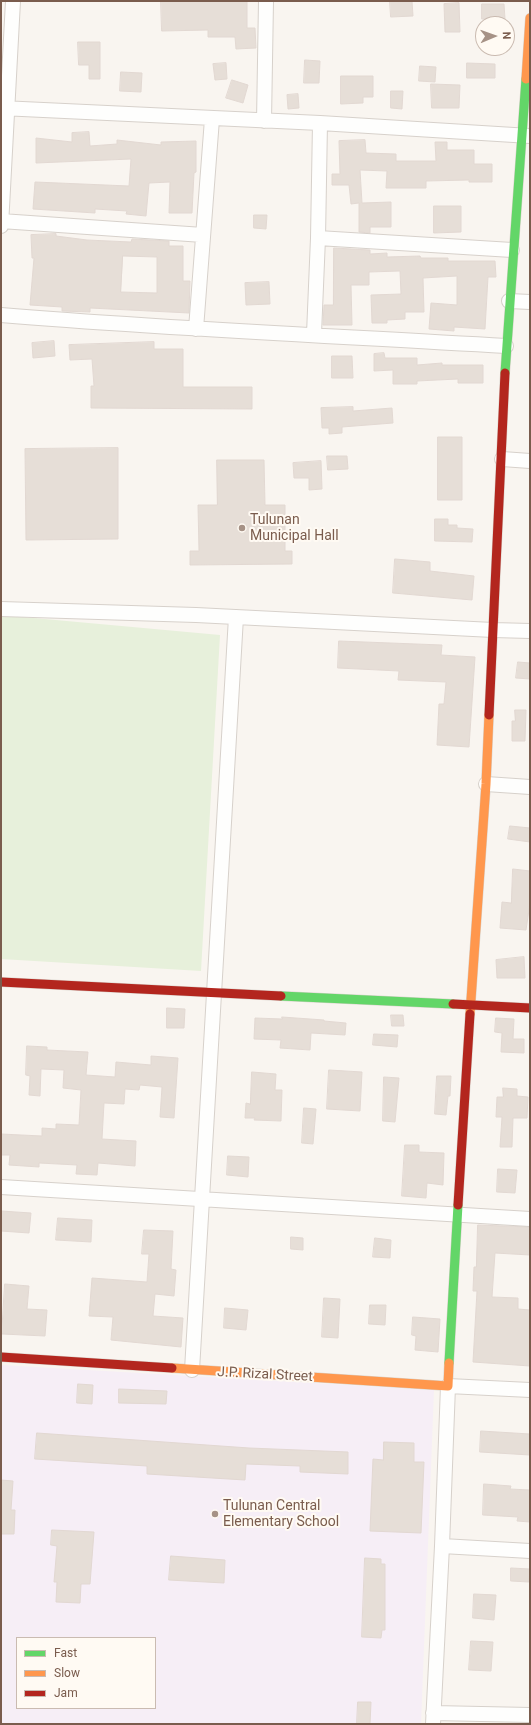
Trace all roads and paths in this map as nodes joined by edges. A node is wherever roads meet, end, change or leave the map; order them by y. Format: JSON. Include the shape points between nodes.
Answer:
{"nodes":[{"id":1,"x":13,"y":1,"type":"edge"},
{"id":2,"x":266,"y":1,"type":"edge"},
{"id":3,"x":530,"y":18,"type":"edge"},
{"id":4,"x":4,"y":108,"type":"edge"},
{"id":5,"x":212,"y":119,"type":"junction"},
{"id":6,"x":264,"y":121,"type":"junction"},
{"id":7,"x":320,"y":123,"type":"junction"},
{"id":8,"x":525,"y":136,"type":"edge"},
{"id":9,"x":1,"y":221,"type":"edge"},
{"id":10,"x":1,"y":226,"type":"edge"},
{"id":11,"x":203,"y":235,"type":"junction"},
{"id":12,"x":318,"y":238,"type":"junction"},
{"id":13,"x":512,"y":250,"type":"junction"},
{"id":14,"x":509,"y":301,"type":"junction"},
{"id":15,"x":530,"y":302,"type":"edge"},
{"id":16,"x":1,"y":315,"type":"edge"},
{"id":17,"x":196,"y":329,"type":"junction"},
{"id":18,"x":314,"y":334,"type":"junction"},
{"id":19,"x":506,"y":346,"type":"junction"},
{"id":20,"x":502,"y":460,"type":"junction"},
{"id":21,"x":530,"y":461,"type":"edge"},
{"id":22,"x":1,"y":609,"type":"edge"},
{"id":23,"x":236,"y":617,"type":"junction"},
{"id":24,"x":493,"y":630,"type":"junction"},
{"id":25,"x":530,"y":631,"type":"edge"},
{"id":26,"x":486,"y":784,"type":"junction"},
{"id":27,"x":530,"y":787,"type":"edge"},
{"id":28,"x":1,"y":982,"type":"edge"},
{"id":29,"x":215,"y":993,"type":"junction"},
{"id":30,"x":470,"y":1005,"type":"junction"},
{"id":31,"x":530,"y":1008,"type":"edge"},
{"id":32,"x":1,"y":1187,"type":"edge"},
{"id":33,"x":202,"y":1199,"type":"junction"},
{"id":34,"x":458,"y":1215,"type":"junction"},
{"id":35,"x":530,"y":1219,"type":"edge"},
{"id":36,"x":1,"y":1357,"type":"edge"},
{"id":37,"x":192,"y":1370,"type":"junction"},
{"id":38,"x":448,"y":1386,"type":"junction"},
{"id":39,"x":530,"y":1390,"type":"edge"},
{"id":40,"x":442,"y":1546,"type":"junction"},
{"id":41,"x":530,"y":1550,"type":"edge"},
{"id":42,"x":530,"y":1715,"type":"edge"},
{"id":43,"x":433,"y":1719,"type":"edge"}],
"edges":[{"from":1,"to":4,"type":"street"},
{"from":2,"to":6,"type":"street"},
{"from":3,"to":8,"type":"street"},
{"from":4,"to":5,"type":"street"},
{"from":4,"to":9,"type":"street"},
{"from":5,"to":6,"type":"street"},
{"from":5,"to":11,"type":"street"},
{"from":6,"to":7,"type":"street"},
{"from":7,"to":8,"type":"street"},
{"from":7,"to":12,"type":"street"},
{"from":8,"to":13,"type":"street"},
{"from":9,"to":10,"type":"street"},
{"from":9,"to":11,"type":"street"},
{"from":11,"to":17,"type":"street"},
{"from":12,"to":13,"type":"street"},
{"from":12,"to":18,"type":"street"},
{"from":13,"to":14,"type":"street"},
{"from":14,"to":15,"type":"street"},
{"from":14,"to":19,"type":"street"},
{"from":16,"to":17,"type":"street"},
{"from":17,"to":18,"type":"street"},
{"from":18,"to":19,"type":"street"},
{"from":19,"to":20,"type":"street"},
{"from":20,"to":21,"type":"street"},
{"from":20,"to":24,"type":"street"},
{"from":22,"to":23,"type":"street"},
{"from":23,"to":24,"type":"street"},
{"from":23,"to":29,"type":"street"},
{"from":24,"to":25,"type":"street"},
{"from":24,"to":26,"type":"street"},
{"from":26,"to":27,"type":"street"},
{"from":26,"to":30,"type":"street"},
{"from":28,"to":29,"type":"street"},
{"from":29,"to":30,"type":"street"},
{"from":29,"to":33,"type":"street"},
{"from":30,"to":31,"type":"street"},
{"from":30,"to":34,"type":"street"},
{"from":32,"to":33,"type":"street"},
{"from":33,"to":34,"type":"street"},
{"from":33,"to":37,"type":"street"},
{"from":34,"to":35,"type":"street"},
{"from":34,"to":38,"type":"street"},
{"from":36,"to":37,"type":"street","name":"J.P. Rizal Street"},
{"from":37,"to":38,"type":"street","name":"J.P. Rizal Street"},
{"from":38,"to":39,"type":"street","name":"J.P. Rizal Street"},
{"from":38,"to":40,"type":"street"},
{"from":40,"to":41,"type":"street"},
{"from":40,"to":43,"type":"street"},
{"from":42,"to":43,"type":"street"}]}
